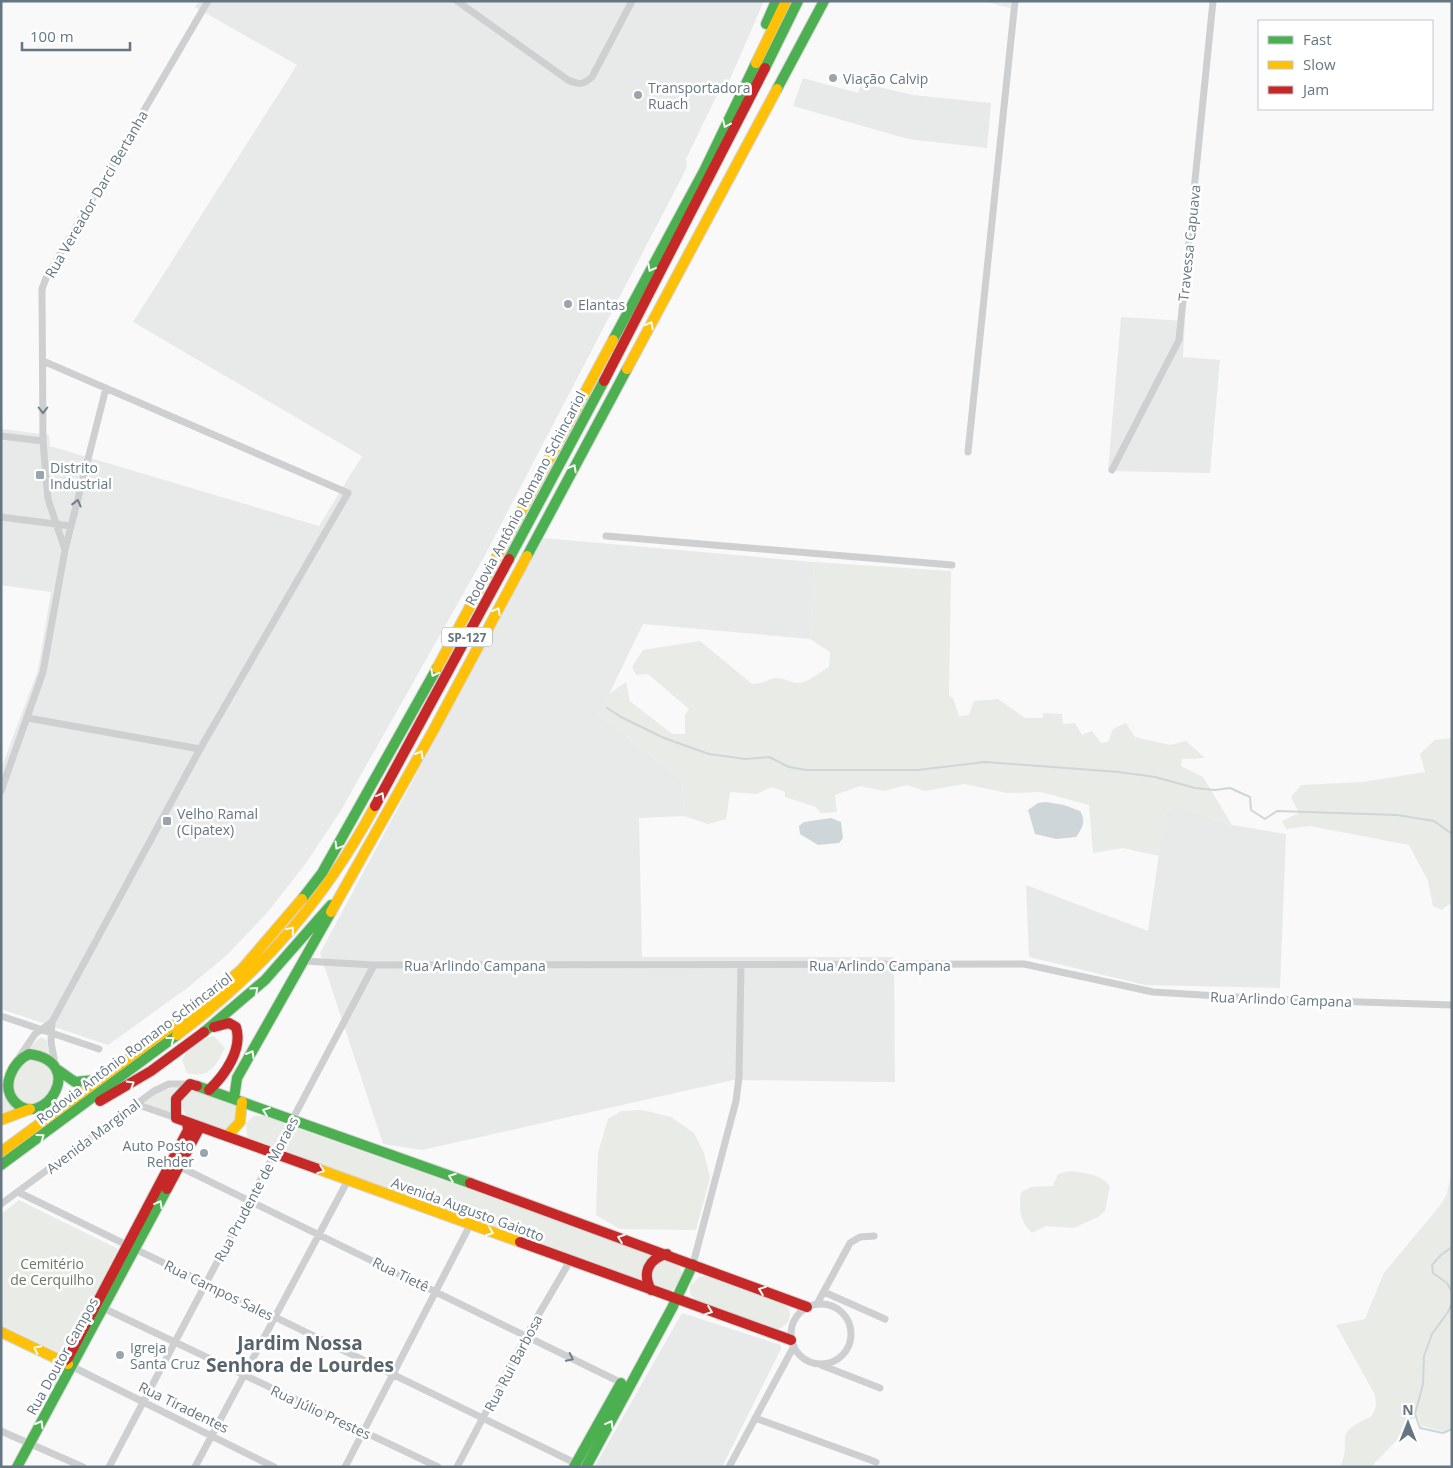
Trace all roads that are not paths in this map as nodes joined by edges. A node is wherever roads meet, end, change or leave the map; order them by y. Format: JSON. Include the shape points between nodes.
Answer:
{"nodes":[{"id":1,"x":208,"y":1,"type":"edge"},
{"id":2,"x":457,"y":1,"type":"edge"},
{"id":3,"x":632,"y":1,"type":"edge"},
{"id":4,"x":776,"y":1,"type":"edge"},
{"id":5,"x":786,"y":1,"type":"edge"},
{"id":6,"x":798,"y":1,"type":"edge"},
{"id":7,"x":806,"y":1,"type":"edge"},
{"id":8,"x":824,"y":1,"type":"edge"},
{"id":9,"x":1015,"y":1,"type":"edge"},
{"id":10,"x":1213,"y":1,"type":"edge"},
{"id":11,"x":774,"y":51,"type":"junction"},
{"id":12,"x":736,"y":103,"type":"junction"},
{"id":13,"x":43,"y":361,"type":"junction"},
{"id":14,"x":106,"y":388,"type":"junction"},
{"id":15,"x":1,"y":436,"type":"edge"},
{"id":16,"x":43,"y":441,"type":"junction"},
{"id":17,"x":968,"y":452,"type":"dead end"},
{"id":18,"x":1112,"y":470,"type":"dead end"},
{"id":19,"x":1,"y":517,"type":"edge"},
{"id":20,"x":55,"y":524,"type":"junction"},
{"id":21,"x":71,"y":526,"type":"junction"},
{"id":22,"x":606,"y":536,"type":"dead end"},
{"id":23,"x":64,"y":550,"type":"junction"},
{"id":24,"x":952,"y":565,"type":"dead end"},
{"id":25,"x":28,"y":718,"type":"junction"},
{"id":26,"x":200,"y":749,"type":"junction"},
{"id":27,"x":1,"y":791,"type":"edge"},
{"id":28,"x":345,"y":888,"type":"junction"},
{"id":29,"x":304,"y":961,"type":"junction"},
{"id":30,"x":374,"y":965,"type":"junction"},
{"id":31,"x":741,"y":965,"type":"junction"},
{"id":32,"x":1452,"y":1005,"type":"edge"},
{"id":33,"x":1,"y":1016,"type":"edge"},
{"id":34,"x":52,"y":1022,"type":"junction"},
{"id":35,"x":41,"y":1029,"type":"junction"},
{"id":36,"x":50,"y":1032,"type":"junction"},
{"id":37,"x":204,"y":1032,"type":"junction"},
{"id":38,"x":99,"y":1049,"type":"dead end"},
{"id":39,"x":18,"y":1059,"type":"junction"},
{"id":40,"x":57,"y":1067,"type":"junction"},
{"id":41,"x":98,"y":1080,"type":"junction"},
{"id":42,"x":190,"y":1084,"type":"junction"},
{"id":43,"x":209,"y":1090,"type":"junction"},
{"id":44,"x":4,"y":1091,"type":"edge"},
{"id":45,"x":238,"y":1100,"type":"junction"},
{"id":46,"x":136,"y":1104,"type":"junction"},
{"id":47,"x":30,"y":1109,"type":"junction"},
{"id":48,"x":176,"y":1118,"type":"junction"},
{"id":49,"x":1,"y":1120,"type":"edge"},
{"id":50,"x":292,"y":1120,"type":"junction"},
{"id":51,"x":187,"y":1122,"type":"junction"},
{"id":52,"x":58,"y":1124,"type":"junction"},
{"id":53,"x":200,"y":1126,"type":"junction"},
{"id":54,"x":227,"y":1136,"type":"junction"},
{"id":55,"x":1,"y":1152,"type":"edge"},
{"id":56,"x":275,"y":1153,"type":"junction"},
{"id":57,"x":175,"y":1164,"type":"junction"},
{"id":58,"x":1,"y":1165,"type":"edge"},
{"id":59,"x":348,"y":1180,"type":"junction"},
{"id":60,"x":18,"y":1192,"type":"junction"},
{"id":61,"x":250,"y":1200,"type":"junction"},
{"id":62,"x":1,"y":1204,"type":"edge"},
{"id":63,"x":470,"y":1225,"type":"junction"},
{"id":64,"x":318,"y":1234,"type":"junction"},
{"id":65,"x":874,"y":1236,"type":"dead end"},
{"id":66,"x":131,"y":1248,"type":"junction"},
{"id":67,"x":667,"y":1254,"type":"junction"},
{"id":68,"x":570,"y":1261,"type":"junction"},
{"id":69,"x":693,"y":1264,"type":"junction"},
{"id":70,"x":206,"y":1284,"type":"junction"},
{"id":71,"x":651,"y":1290,"type":"junction"},
{"id":72,"x":437,"y":1292,"type":"junction"},
{"id":73,"x":824,"y":1292,"type":"junction"},
{"id":74,"x":674,"y":1304,"type":"junction"},
{"id":75,"x":100,"y":1306,"type":"junction"},
{"id":76,"x":812,"y":1306,"type":"junction"},
{"id":77,"x":274,"y":1317,"type":"junction"},
{"id":78,"x":885,"y":1319,"type":"dead end"},
{"id":79,"x":1,"y":1332,"type":"edge"},
{"id":80,"x":526,"y":1336,"type":"junction"},
{"id":81,"x":174,"y":1342,"type":"junction"},
{"id":82,"x":793,"y":1343,"type":"junction"},
{"id":83,"x":816,"y":1363,"type":"junction"},
{"id":84,"x":68,"y":1365,"type":"junction"},
{"id":85,"x":244,"y":1375,"type":"junction"},
{"id":86,"x":393,"y":1375,"type":"junction"},
{"id":87,"x":625,"y":1385,"type":"junction"},
{"id":88,"x":880,"y":1388,"type":"dead end"},
{"id":89,"x":143,"y":1403,"type":"junction"},
{"id":90,"x":483,"y":1418,"type":"junction"},
{"id":91,"x":755,"y":1418,"type":"junction"},
{"id":92,"x":1,"y":1431,"type":"edge"},
{"id":93,"x":364,"y":1432,"type":"junction"},
{"id":94,"x":211,"y":1436,"type":"junction"},
{"id":95,"x":29,"y":1443,"type":"junction"},
{"id":96,"x":876,"y":1462,"type":"dead end"},
{"id":97,"x":580,"y":1466,"type":"edge"},
{"id":98,"x":17,"y":1467,"type":"edge"},
{"id":99,"x":83,"y":1467,"type":"edge"},
{"id":100,"x":109,"y":1467,"type":"edge"},
{"id":101,"x":195,"y":1467,"type":"edge"},
{"id":102,"x":274,"y":1467,"type":"edge"},
{"id":103,"x":345,"y":1467,"type":"edge"},
{"id":104,"x":438,"y":1467,"type":"edge"},
{"id":105,"x":457,"y":1467,"type":"edge"},
{"id":106,"x":729,"y":1467,"type":"edge"}],
"edges":[{"from":1,"to":13,"type":"street","name":"Rua Vereador Darci Bertanha","via":[[46,278],[41,301]]},
{"from":2,"to":3,"type":"street","via":[[577,85],[592,77]]},
{"from":4,"to":12,"type":"main road"},
{"from":5,"to":12,"type":"main road","name":"Rodovia Antônio Romano Schincariol","number":"SP-127"},
{"from":6,"to":11,"type":"main road","name":"Rodovia Antônio Romano Schincariol","number":"SP-127"},
{"from":7,"to":11,"type":"main road"},
{"from":28,"to":8,"type":"main road","one_way":true,"via":[[433,731]]},
{"from":9,"to":17,"type":"street"},
{"from":10,"to":18,"type":"street","name":"Travessa Capuava","via":[[1179,340]]},
{"from":52,"to":11,"type":"main road","name":"Rodovia Antônio Romano Schincariol","number":"SP-127","one_way":true,"via":[[240,984],[315,902],[359,834],[573,440]]},
{"from":12,"to":41,"type":"main road","name":"Rodovia Antônio Romano Schincariol","number":"SP-127","one_way":true,"via":[[705,169],[394,750],[322,873],[242,969]]},
{"from":13,"to":14,"type":"street"},
{"from":13,"to":16,"type":"street","name":"Rua Vereador Darci Bertanha","one_way":true},
{"from":21,"to":14,"type":"street","name":"Rua Vereador Darci Bertanha","one_way":true},
{"from":14,"to":26,"type":"street","via":[[348,493]]},
{"from":15,"to":16,"type":"street"},
{"from":16,"to":20,"type":"street","name":"Rua Vereador Darci Bertanha","via":[[48,499]]},
{"from":19,"to":20,"type":"street"},
{"from":20,"to":21,"type":"street"},
{"from":20,"to":23,"type":"street","name":"Rua Vereador Darci Bertanha"},
{"from":21,"to":23,"type":"street","name":"Rua Vereador Darci Bertanha"},
{"from":22,"to":24,"type":"street"},
{"from":23,"to":25,"type":"street","name":"Rua Vereador Darci Bertanha","via":[[45,664]]},
{"from":25,"to":26,"type":"street"},
{"from":25,"to":27,"type":"street","name":"Rua Vereador Darci Bertanha"},
{"from":26,"to":34,"type":"street"},
{"from":28,"to":29,"type":"main road"},
{"from":37,"to":28,"type":"main road","one_way":true,"via":[[271,974]]},
{"from":29,"to":30,"type":"street","name":"Rua Arlindo Campana"},
{"from":45,"to":29,"type":"main road","one_way":true,"via":[[238,1078]]},
{"from":30,"to":31,"type":"street","name":"Rua Arlindo Campana"},
{"from":30,"to":50,"type":"street","name":"Rua Prudente de Moraes"},
{"from":31,"to":32,"type":"street","name":"Rua Arlindo Campana","via":[[1024,964],[1153,992],[1268,1000]]},
{"from":31,"to":69,"type":"street","via":[[736,1101]]},
{"from":33,"to":35,"type":"street"},
{"from":34,"to":35,"type":"street"},
{"from":34,"to":36,"type":"street"},
{"from":35,"to":36,"type":"street"},
{"from":35,"to":39,"type":"street"},
{"from":36,"to":38,"type":"street"},
{"from":36,"to":40,"type":"street"},
{"from":37,"to":43,"type":"main road","via":[[227,1024],[238,1029],[240,1037],[223,1077]]},
{"from":52,"to":37,"type":"main road","one_way":true,"via":[[151,1071]]},
{"from":39,"to":40,"type":"main road","via":[[43,1055]]},
{"from":39,"to":44,"type":"main road"},
{"from":40,"to":41,"type":"main road","via":[[72,1083]]},
{"from":40,"to":47,"type":"main road","via":[[58,1083],[49,1101]]},
{"from":41,"to":55,"type":"main road","name":"Rodovia Antônio Romano Schincariol","number":"SP-127"},
{"from":42,"to":43,"type":"main road","name":"Avenida Augusto Gaiotto"},
{"from":42,"to":46,"type":"street","name":"Avenida Marginal","via":[[168,1084]]},
{"from":42,"to":48,"type":"main road","via":[[176,1098]]},
{"from":43,"to":45,"type":"main road","name":"Avenida Augusto Gaiotto"},
{"from":44,"to":47,"type":"main road","via":[[19,1106]]},
{"from":50,"to":45,"type":"main road","name":"Avenida Augusto Gaiotto","one_way":true},
{"from":45,"to":54,"type":"main road","via":[[241,1122]]},
{"from":46,"to":48,"type":"street","name":"Avenida Augusto Gaiotto"},
{"from":46,"to":60,"type":"street","name":"Avenida Marginal"},
{"from":47,"to":49,"type":"main road"},
{"from":48,"to":51,"type":"main road","name":"Avenida Augusto Gaiotto"},
{"from":50,"to":56,"type":"street","name":"Rua Prudente de Moraes"},
{"from":67,"to":50,"type":"main road","name":"Avenida Augusto Gaiotto","one_way":true},
{"from":51,"to":53,"type":"main road","name":"Avenida Augusto Gaiotto"},
{"from":51,"to":57,"type":"main road","name":"Rua Doutor Campos","via":[[188,1130]]},
{"from":58,"to":52,"type":"main road","name":"Rodovia Antônio Romano Schincariol","number":"SP-127","one_way":true},
{"from":53,"to":54,"type":"main road","name":"Avenida Augusto Gaiotto"},
{"from":53,"to":57,"type":"main road","name":"Rua Doutor Campos"},
{"from":54,"to":56,"type":"main road","name":"Avenida Augusto Gaiotto"},
{"from":56,"to":59,"type":"main road","name":"Avenida Augusto Gaiotto","one_way":true},
{"from":56,"to":61,"type":"street","name":"Rua Prudente de Moraes"},
{"from":57,"to":61,"type":"street","name":"Rua Tietê"},
{"from":57,"to":66,"type":"main road","name":"Rua Doutor Campos"},
{"from":59,"to":63,"type":"main road","name":"Avenida Augusto Gaiotto"},
{"from":59,"to":64,"type":"street"},
{"from":60,"to":62,"type":"street","name":"Avenida Marginal"},
{"from":60,"to":66,"type":"street","name":"Rua Campos Sales"},
{"from":61,"to":64,"type":"street","name":"Rua Tietê"},
{"from":61,"to":70,"type":"street","name":"Rua Prudente de Moraes"},
{"from":63,"to":68,"type":"main road","name":"Avenida Augusto Gaiotto","one_way":true},
{"from":63,"to":72,"type":"street"},
{"from":64,"to":72,"type":"street","name":"Rua Tietê"},
{"from":64,"to":77,"type":"street"},
{"from":65,"to":73,"type":"street","via":[[860,1237],[850,1243]]},
{"from":66,"to":70,"type":"street","name":"Rua Campos Sales"},
{"from":66,"to":75,"type":"main road","name":"Rua Doutor Campos"},
{"from":67,"to":69,"type":"main road","name":"Avenida Augusto Gaiotto"},
{"from":67,"to":71,"type":"main road","via":[[654,1259],[646,1270]]},
{"from":68,"to":71,"type":"main road","name":"Avenida Augusto Gaiotto"},
{"from":68,"to":80,"type":"street","name":"Rua Rui Barbosa"},
{"from":69,"to":74,"type":"main road"},
{"from":76,"to":69,"type":"main road","name":"Avenida Augusto Gaiotto","one_way":true},
{"from":70,"to":77,"type":"street","name":"Rua Campos Sales"},
{"from":70,"to":81,"type":"street","name":"Rua Prudente de Moraes"},
{"from":71,"to":74,"type":"main road","name":"Avenida Augusto Gaiotto"},
{"from":72,"to":80,"type":"street","name":"Rua Tietê"},
{"from":72,"to":86,"type":"street"},
{"from":73,"to":76,"type":"street"},
{"from":73,"to":78,"type":"street"},
{"from":74,"to":82,"type":"main road","name":"Avenida Augusto Gaiotto","one_way":true},
{"from":74,"to":87,"type":"main road"},
{"from":75,"to":81,"type":"street","name":"Rua Júlio Prestes"},
{"from":75,"to":84,"type":"main road","name":"Rua Doutor Campos","via":[[68,1358]]},
{"from":76,"to":82,"type":"street","via":[[794,1321]]},
{"from":76,"to":83,"type":"street","via":[[836,1308],[849,1323],[851,1333],[850,1342],[838,1358],[829,1363]]},
{"from":77,"to":85,"type":"street"},
{"from":77,"to":86,"type":"street","name":"Rua Campos Sales"},
{"from":84,"to":79,"type":"main road","name":"Rua Tiradentes","one_way":true},
{"from":80,"to":87,"type":"street","name":"Rua Tietê","one_way":true},
{"from":80,"to":90,"type":"street","name":"Rua Rui Barbosa"},
{"from":81,"to":85,"type":"street","name":"Rua Júlio Prestes"},
{"from":81,"to":89,"type":"street","name":"Rua Prudente de Moraes"},
{"from":82,"to":83,"type":"street","via":[[801,1357]]},
{"from":82,"to":91,"type":"street"},
{"from":83,"to":88,"type":"street"},
{"from":84,"to":89,"type":"street","name":"Rua Tiradentes"},
{"from":95,"to":84,"type":"main road","name":"Rua Doutor Campos","one_way":true},
{"from":85,"to":93,"type":"street","name":"Rua Júlio Prestes"},
{"from":85,"to":94,"type":"street"},
{"from":86,"to":90,"type":"street","name":"Rua Campos Sales"},
{"from":86,"to":93,"type":"street"},
{"from":87,"to":97,"type":"main road"},
{"from":89,"to":94,"type":"street","name":"Rua Tiradentes"},
{"from":89,"to":100,"type":"street","name":"Rua Prudente de Moraes"},
{"from":90,"to":97,"type":"street","name":"Rua Campos Sales"},
{"from":90,"to":105,"type":"street","name":"Rua Rui Barbosa"},
{"from":91,"to":96,"type":"street"},
{"from":91,"to":106,"type":"street"},
{"from":92,"to":95,"type":"street"},
{"from":93,"to":103,"type":"street"},
{"from":93,"to":104,"type":"street","name":"Rua Júlio Prestes"},
{"from":94,"to":101,"type":"street"},
{"from":94,"to":102,"type":"street","name":"Rua Tiradentes"},
{"from":95,"to":98,"type":"main road","name":"Rua Doutor Campos"},
{"from":95,"to":99,"type":"street"}]}
